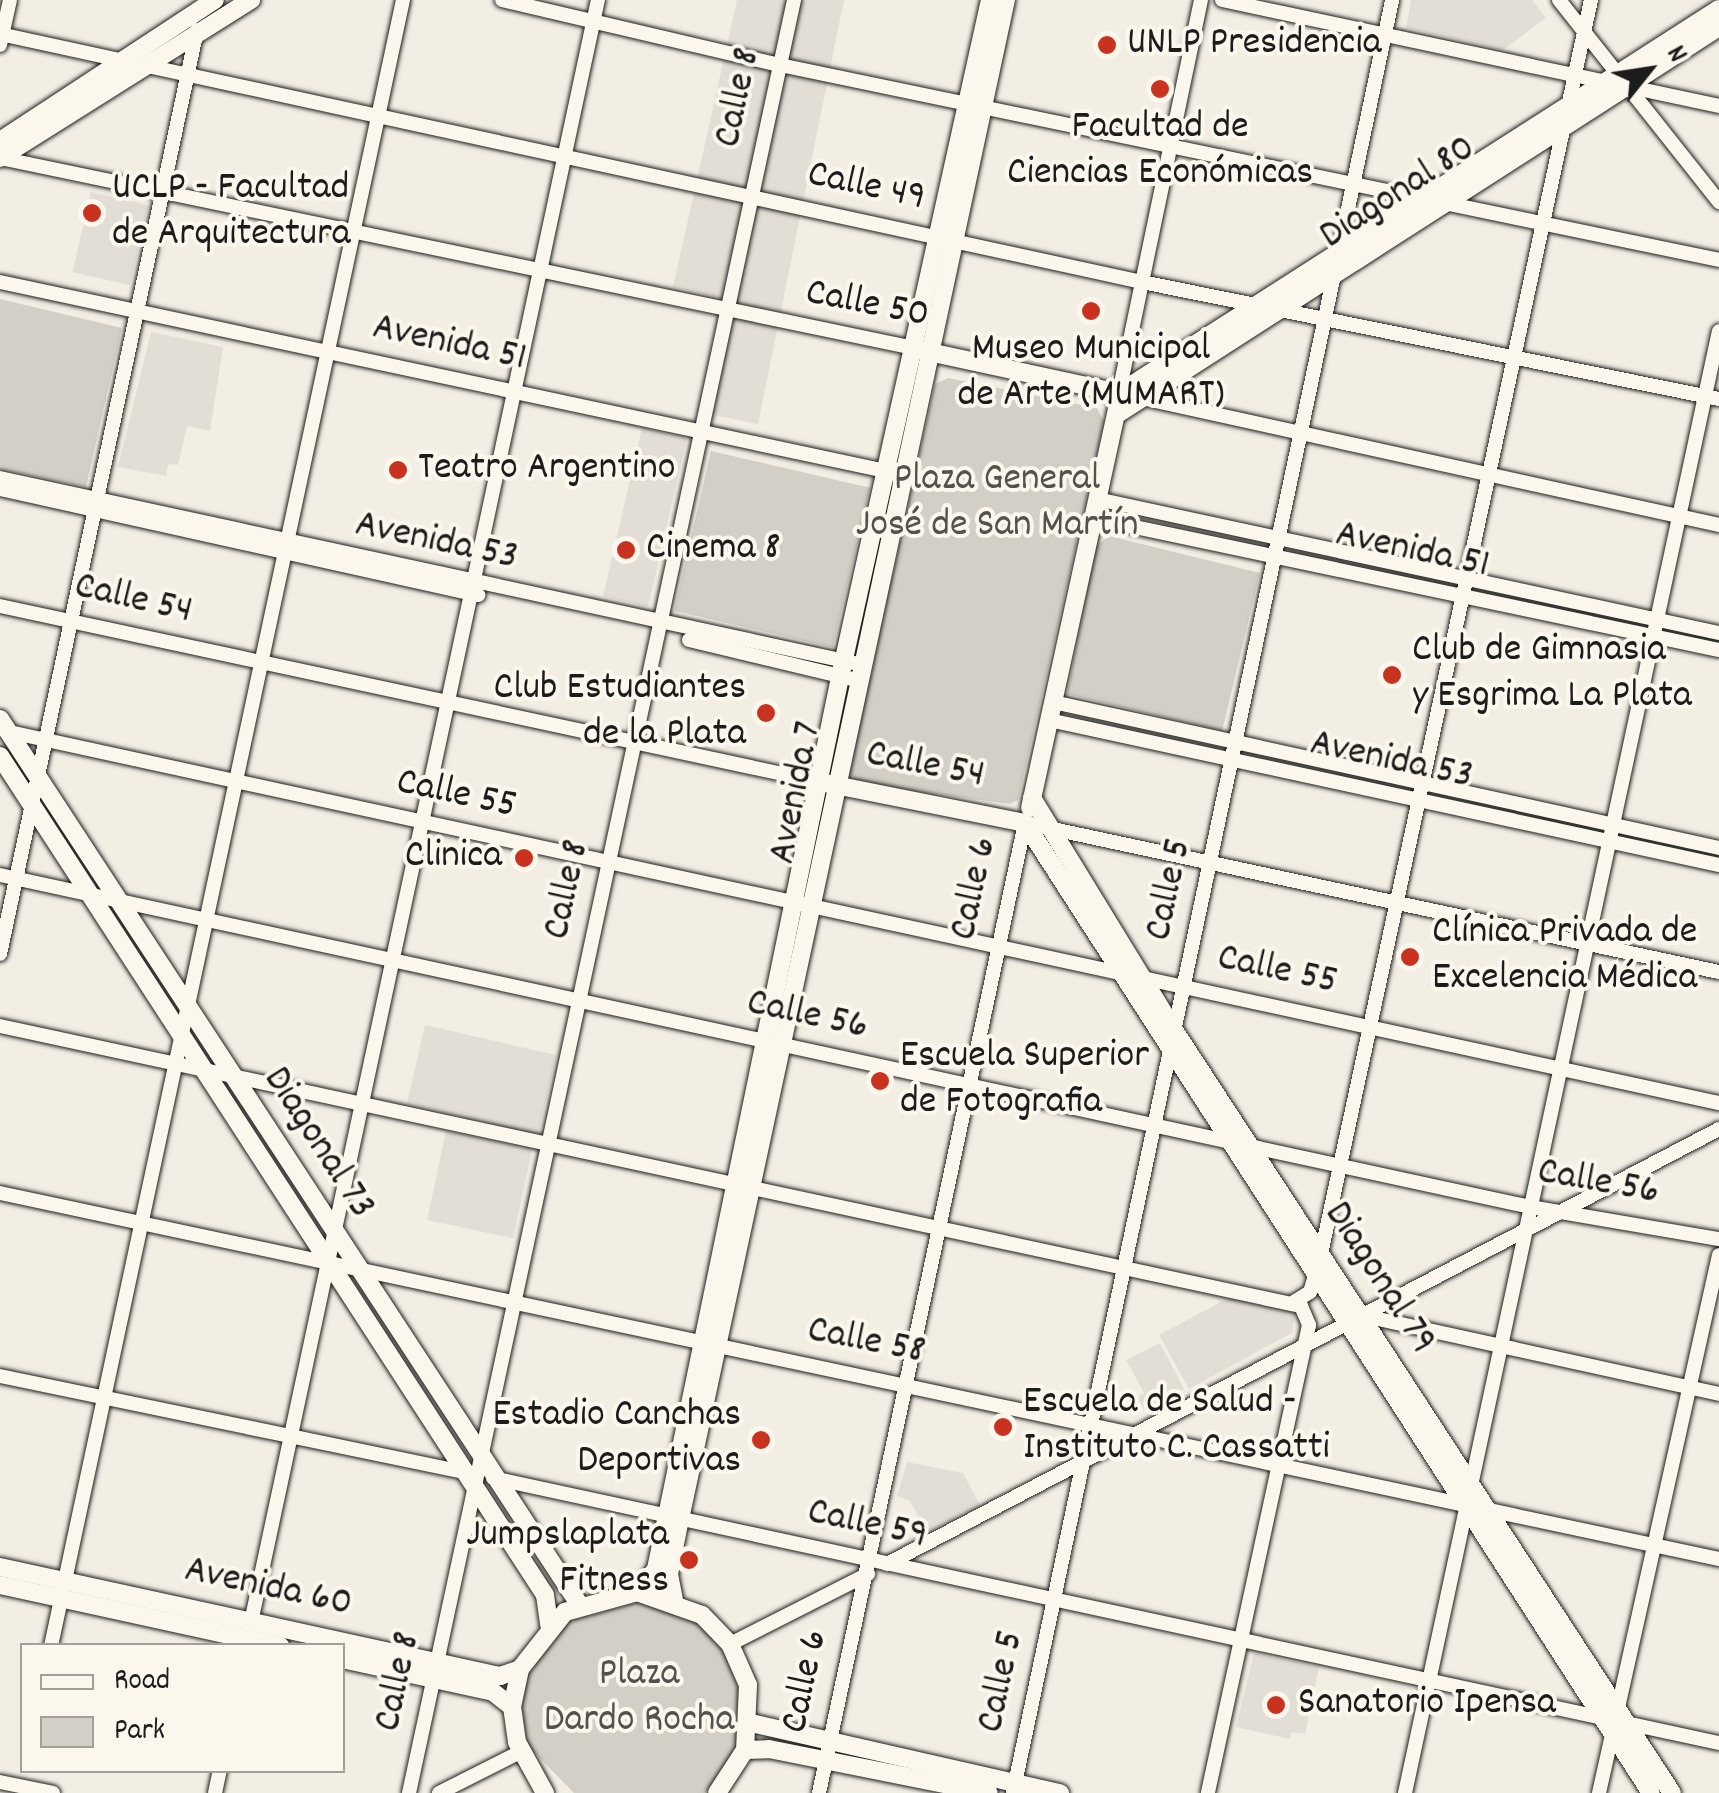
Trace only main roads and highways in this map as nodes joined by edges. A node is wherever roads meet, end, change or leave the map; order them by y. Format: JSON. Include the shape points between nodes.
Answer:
{"nodes":[{"id":1,"x":251,"y":0,"type":"edge"},
{"id":2,"x":990,"y":0,"type":"edge"},
{"id":3,"x":1006,"y":0,"type":"edge"},
{"id":4,"x":207,"y":3,"type":"edge"},
{"id":5,"x":1719,"y":8,"type":"edge"},
{"id":6,"x":1719,"y":28,"type":"edge"},
{"id":7,"x":1618,"y":81,"type":"junction"},
{"id":8,"x":975,"y":106,"type":"junction"},
{"id":9,"x":0,"y":141,"type":"edge"},
{"id":10,"x":0,"y":158,"type":"edge"},
{"id":11,"x":1440,"y":201,"type":"junction"},
{"id":12,"x":922,"y":350,"type":"junction"},
{"id":13,"x":1119,"y":394,"type":"junction"},
{"id":14,"x":1116,"y":415,"type":"junction"},
{"id":15,"x":850,"y":671,"type":"junction"},
{"id":16,"x":3,"y":727,"type":"edge"},
{"id":17,"x":0,"y":756,"type":"edge"},
{"id":18,"x":828,"y":784,"type":"junction"},
{"id":19,"x":1032,"y":798,"type":"junction"},
{"id":20,"x":1026,"y":823,"type":"junction"},
{"id":21,"x":1318,"y":1263,"type":"junction"},
{"id":22,"x":478,"y":1474,"type":"junction"},
{"id":23,"x":1468,"y":1495,"type":"junction"},
{"id":24,"x":673,"y":1517,"type":"junction"},
{"id":25,"x":0,"y":1567,"type":"edge"},
{"id":26,"x":0,"y":1585,"type":"edge"},
{"id":27,"x":63,"y":1590,"type":"junction"},
{"id":28,"x":552,"y":1590,"type":"junction"},
{"id":29,"x":637,"y":1592,"type":"junction"},
{"id":30,"x":674,"y":1600,"type":"junction"},
{"id":31,"x":579,"y":1604,"type":"junction"},
{"id":32,"x":549,"y":1625,"type":"junction"},
{"id":33,"x":249,"y":1635,"type":"edge"},
{"id":34,"x":292,"y":1643,"type":"edge"},
{"id":35,"x":345,"y":1653,"type":"edge"},
{"id":36,"x":345,"y":1659,"type":"edge"},
{"id":37,"x":520,"y":1669,"type":"junction"},
{"id":38,"x":435,"y":1670,"type":"junction"},
{"id":39,"x":512,"y":1708,"type":"junction"},
{"id":40,"x":1614,"y":1720,"type":"junction"},
{"id":41,"x":751,"y":1722,"type":"junction"},
{"id":42,"x":770,"y":1740,"type":"junction"},
{"id":43,"x":745,"y":1750,"type":"junction"},
{"id":44,"x":828,"y":1752,"type":"junction"},
{"id":45,"x":1014,"y":1788,"type":"edge"},
{"id":46,"x":545,"y":1793,"type":"edge"},
{"id":47,"x":717,"y":1793,"type":"edge"},
{"id":48,"x":989,"y":1793,"type":"edge"},
{"id":49,"x":1060,"y":1793,"type":"edge"},
{"id":50,"x":1651,"y":1793,"type":"edge"},
{"id":51,"x":1672,"y":1793,"type":"edge"}],
"edges":[{"from":1,"to":10,"type":"main road"},
{"from":2,"to":8,"type":"main road","name":"Avenida 7"},
{"from":3,"to":8,"type":"main road","name":"Avenida 7"},
{"from":4,"to":9,"type":"main road"},
{"from":5,"to":7,"type":"main road","name":"Diagonal 80"},
{"from":6,"to":7,"type":"main road","name":"Diagonal 80"},
{"from":7,"to":11,"type":"main road","name":"Diagonal 80"},
{"from":8,"to":12,"type":"main road","name":"Avenida 7"},
{"from":11,"to":13,"type":"main road","name":"Diagonal 80"},
{"from":11,"to":14,"type":"main road","name":"Diagonal 80","via":[[1288,308]]},
{"from":12,"to":13,"type":"main road","name":"Calle 50"},
{"from":12,"to":15,"type":"main road","name":"Avenida 7"},
{"from":12,"to":15,"type":"main road","name":"Avenida 7","via":[[886,470]]},
{"from":13,"to":14,"type":"main road","name":"Calle 6"},
{"from":14,"to":19,"type":"main road","name":"Calle 6"},
{"from":15,"to":18,"type":"main road","name":"Avenida 7"},
{"from":16,"to":22,"type":"main road","name":"Diagonal 73","via":[[356,1268]]},
{"from":17,"to":22,"type":"main road","name":"Diagonal 73","via":[[327,1261]]},
{"from":18,"to":20,"type":"main road","name":"Calle 54"},
{"from":18,"to":24,"type":"main road","name":"Avenida 7"},
{"from":19,"to":20,"type":"main road","name":"Calle 6"},
{"from":19,"to":21,"type":"main road","name":"Diagonal 79"},
{"from":20,"to":21,"type":"main road","name":"Diagonal 79","via":[[1228,1139]]},
{"from":21,"to":23,"type":"main road","name":"Diagonal 79"},
{"from":22,"to":28,"type":"main road","name":"Diagonal 73"},
{"from":23,"to":40,"type":"main road","name":"Diagonal 79"},
{"from":23,"to":40,"type":"main road","name":"Diagonal 79","via":[[1484,1508]]},
{"from":24,"to":29,"type":"main road","name":"Avenida 7","via":[[656,1569]]},
{"from":24,"to":30,"type":"main road","name":"Avenida 7"},
{"from":25,"to":27,"type":"main road","name":"Avenida 60"},
{"from":26,"to":27,"type":"main road","name":"Avenida 60"},
{"from":27,"to":33,"type":"main road","name":"Avenida 60"},
{"from":28,"to":31,"type":"main road","name":"Diagonal 73"},
{"from":28,"to":32,"type":"main road","name":"Diagonal 73"},
{"from":29,"to":30,"type":"main road"},
{"from":29,"to":31,"type":"main road"},
{"from":30,"to":41,"type":"main road","via":[[702,1615],[730,1644],[748,1685]]},
{"from":31,"to":32,"type":"main road"},
{"from":32,"to":37,"type":"main road"},
{"from":33,"to":34,"type":"main road","name":"Avenida 60"},
{"from":35,"to":38,"type":"main road","name":"Avenida 60"},
{"from":36,"to":38,"type":"main road","name":"Avenida 60"},
{"from":37,"to":38,"type":"main road","name":"Avenida 60","via":[[500,1676]]},
{"from":37,"to":39,"type":"main road"},
{"from":38,"to":39,"type":"main road","name":"Avenida 60","via":[[493,1692]]},
{"from":39,"to":46,"type":"main road","via":[[520,1752]]},
{"from":40,"to":50,"type":"main road","name":"Diagonal 79"},
{"from":40,"to":51,"type":"main road","name":"Diagonal 79"},
{"from":41,"to":42,"type":"main road"},
{"from":41,"to":43,"type":"main road"},
{"from":42,"to":43,"type":"main road"},
{"from":42,"to":44,"type":"main road"},
{"from":43,"to":47,"type":"main road"},
{"from":44,"to":45,"type":"main road"},
{"from":44,"to":48,"type":"main road"},
{"from":45,"to":49,"type":"main road"}]}
